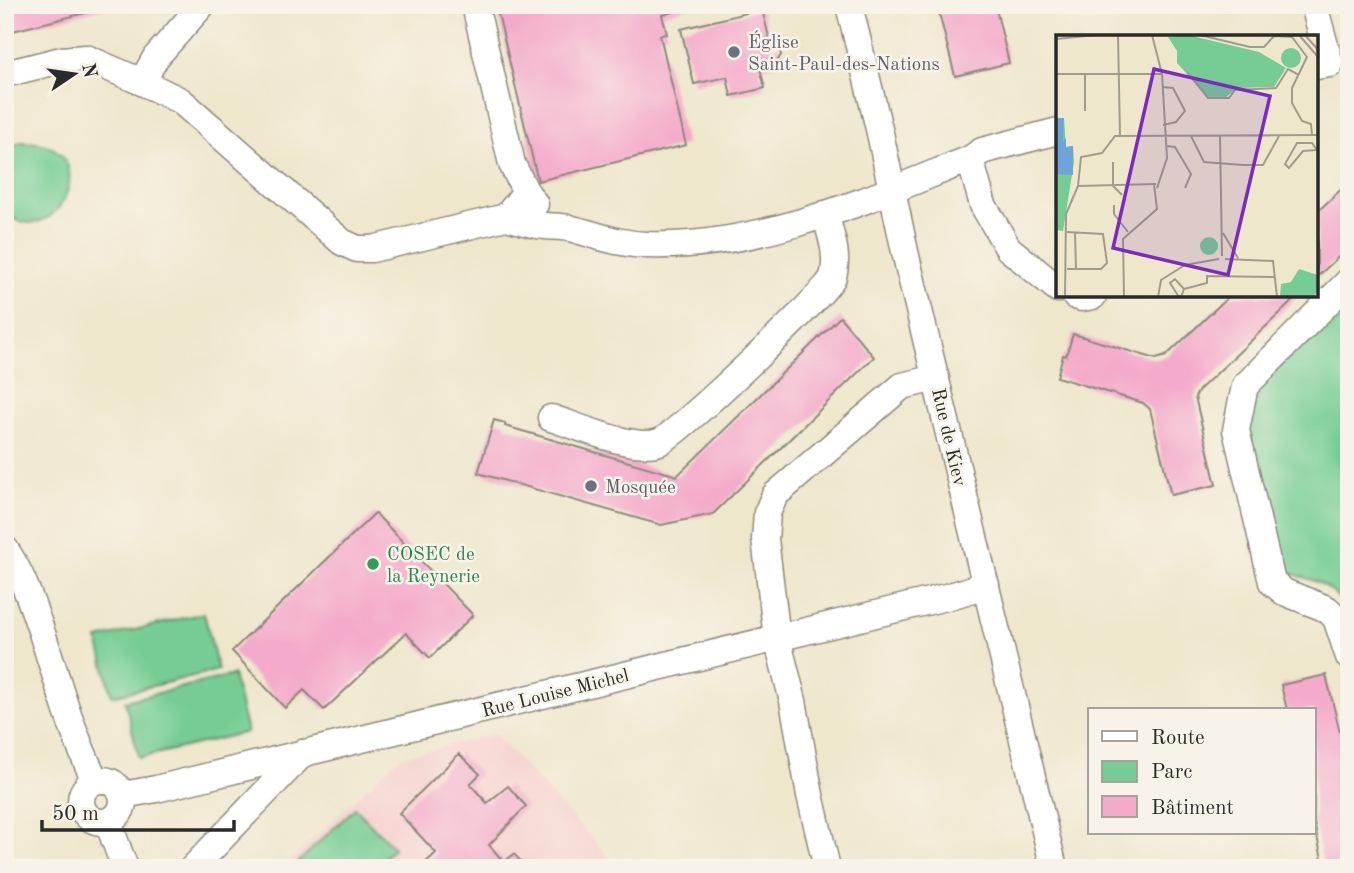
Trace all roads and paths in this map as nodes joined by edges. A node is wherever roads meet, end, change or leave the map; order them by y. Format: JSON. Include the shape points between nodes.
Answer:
{"nodes":[{"id":1,"x":202,"y":5,"type":"edge"},
{"id":2,"x":475,"y":5,"type":"edge"},
{"id":3,"x":849,"y":5,"type":"edge"},
{"id":4,"x":1314,"y":5,"type":"edge"},
{"id":5,"x":1332,"y":63,"type":"edge"},
{"id":6,"x":5,"y":74,"type":"edge"},
{"id":7,"x":142,"y":82,"type":"junction"},
{"id":8,"x":1056,"y":132,"type":"edge"},
{"id":9,"x":970,"y":159,"type":"junction"},
{"id":10,"x":892,"y":190,"type":"junction"},
{"id":11,"x":526,"y":192,"type":"junction"},
{"id":12,"x":825,"y":214,"type":"junction"},
{"id":13,"x":506,"y":217,"type":"junction"},
{"id":14,"x":567,"y":228,"type":"junction"},
{"id":15,"x":1349,"y":281,"type":"edge"},
{"id":16,"x":1056,"y":287,"type":"edge"},
{"id":17,"x":936,"y":377,"type":"junction"},
{"id":18,"x":551,"y":418,"type":"dead end"},
{"id":19,"x":5,"y":549,"type":"edge"},
{"id":20,"x":986,"y":585,"type":"junction"},
{"id":21,"x":777,"y":638,"type":"junction"},
{"id":22,"x":1349,"y":657,"type":"edge"},
{"id":23,"x":304,"y":753,"type":"junction"},
{"id":24,"x":96,"y":780,"type":"junction"},
{"id":25,"x":123,"y":795,"type":"junction"},
{"id":26,"x":108,"y":822,"type":"junction"},
{"id":27,"x":124,"y":868,"type":"edge"},
{"id":28,"x":193,"y":868,"type":"edge"},
{"id":29,"x":827,"y":868,"type":"edge"},
{"id":30,"x":1054,"y":868,"type":"edge"}],
"edges":[{"from":1,"to":7,"type":"street","via":[[156,57]]},
{"from":2,"to":11,"type":"street","via":[[512,164]]},
{"from":3,"to":10,"type":"street","name":"Rue de Kiev"},
{"from":4,"to":5,"type":"street"},
{"from":6,"to":7,"type":"street","via":[[86,58]]},
{"from":7,"to":13,"type":"street","via":[[181,101],[342,242],[357,249]]},
{"from":8,"to":9,"type":"street","via":[[982,151]]},
{"from":9,"to":10,"type":"street"},
{"from":9,"to":16,"type":"street","via":[[983,205],[1008,248]]},
{"from":10,"to":12,"type":"street"},
{"from":10,"to":17,"type":"street","name":"Rue de Kiev"},
{"from":11,"to":13,"type":"street"},
{"from":11,"to":14,"type":"street","via":[[541,212]]},
{"from":12,"to":14,"type":"street","via":[[734,238],[694,243],[607,241]]},
{"from":12,"to":18,"type":"street","via":[[835,251],[833,280],[704,406],[660,442],[628,443]]},
{"from":13,"to":14,"type":"street"},
{"from":15,"to":22,"type":"street","via":[[1245,386],[1236,430],[1272,582],[1283,592],[1327,609],[1336,618]]},
{"from":17,"to":20,"type":"street","name":"Rue de Kiev"},
{"from":17,"to":21,"type":"street","via":[[902,386],[775,495],[767,513],[765,539]]},
{"from":19,"to":24,"type":"street","via":[[28,591],[82,754]]},
{"from":20,"to":21,"type":"street","name":"Rue Louise Michel"},
{"from":20,"to":30,"type":"street","name":"Rue de Kiev"},
{"from":21,"to":23,"type":"street","name":"Rue Louise Michel"},
{"from":21,"to":29,"type":"street"},
{"from":23,"to":25,"type":"street","name":"Rue Louise Michel"},
{"from":23,"to":28,"type":"street"},
{"from":24,"to":25,"type":"street","via":[[106,779]]},
{"from":24,"to":26,"type":"street","via":[[81,794],[81,806],[87,817]]},
{"from":25,"to":26,"type":"street","via":[[117,817]]},
{"from":26,"to":27,"type":"street"}]}
